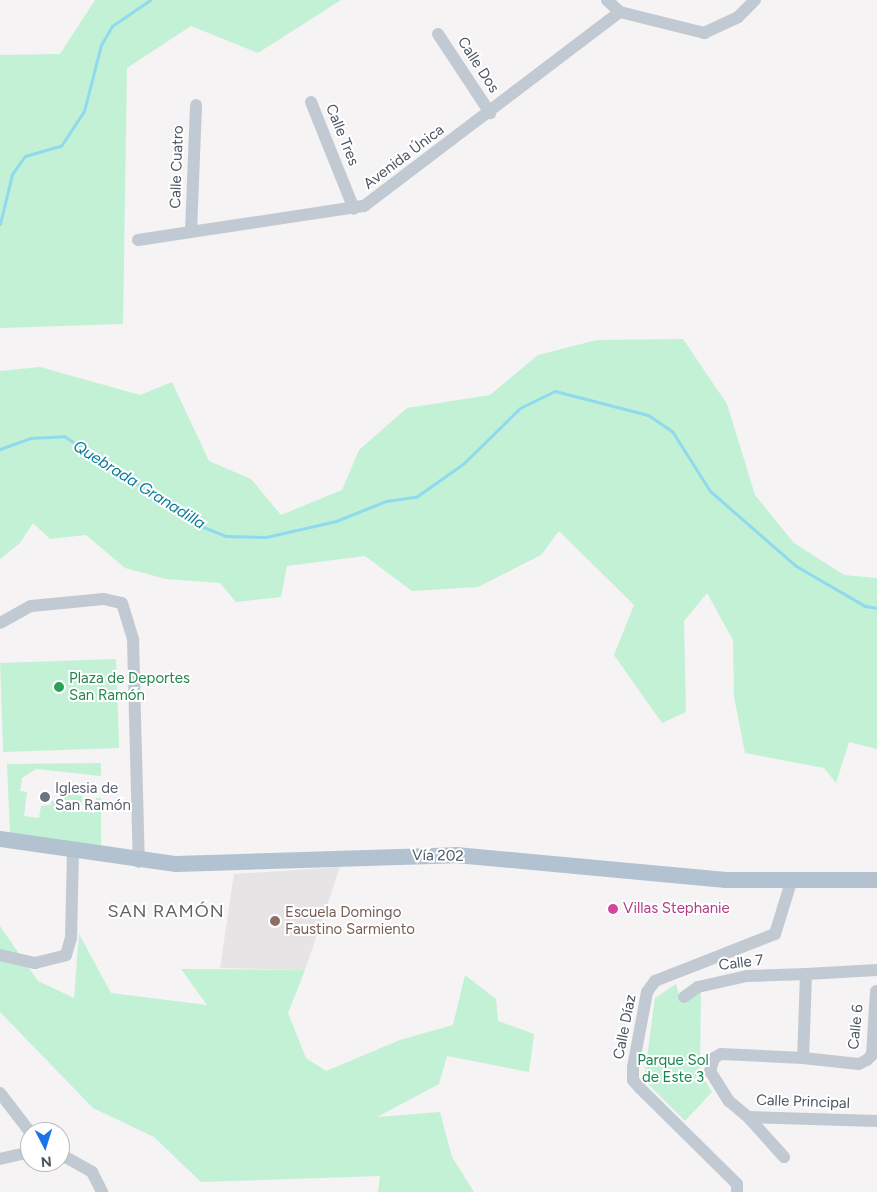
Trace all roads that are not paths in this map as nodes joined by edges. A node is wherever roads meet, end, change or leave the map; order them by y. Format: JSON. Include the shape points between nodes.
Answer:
{"nodes":[{"id":1,"x":607,"y":0,"type":"edge"},
{"id":2,"x":755,"y":0,"type":"edge"},
{"id":3,"x":620,"y":12,"type":"junction"},
{"id":4,"x":438,"y":34,"type":"dead end"},
{"id":5,"x":311,"y":102,"type":"dead end"},
{"id":6,"x":196,"y":105,"type":"dead end"},
{"id":7,"x":490,"y":113,"type":"junction"},
{"id":8,"x":354,"y":209,"type":"junction"},
{"id":9,"x":191,"y":231,"type":"junction"},
{"id":10,"x":138,"y":240,"type":"dead end"},
{"id":11,"x":0,"y":623,"type":"edge"},
{"id":12,"x":0,"y":839,"type":"edge"},
{"id":13,"x":73,"y":850,"type":"junction"},
{"id":14,"x":139,"y":862,"type":"junction"},
{"id":15,"x":877,"y":880,"type":"edge"},
{"id":16,"x":791,"y":882,"type":"junction"},
{"id":17,"x":0,"y":955,"type":"edge"},
{"id":18,"x":877,"y":970,"type":"edge"},
{"id":19,"x":806,"y":974,"type":"junction"},
{"id":20,"x":876,"y":991,"type":"edge"},
{"id":21,"x":684,"y":996,"type":"dead end"},
{"id":22,"x":803,"y":1058,"type":"junction"},
{"id":23,"x":0,"y":1093,"type":"edge"},
{"id":24,"x":748,"y":1117,"type":"junction"},
{"id":25,"x":877,"y":1121,"type":"edge"},
{"id":26,"x":22,"y":1122,"type":"edge"},
{"id":27,"x":20,"y":1154,"type":"edge"},
{"id":28,"x":784,"y":1157,"type":"dead end"},
{"id":29,"x":0,"y":1159,"type":"edge"},
{"id":30,"x":70,"y":1160,"type":"edge"},
{"id":31,"x":102,"y":1192,"type":"edge"},
{"id":32,"x":737,"y":1192,"type":"edge"}],
"edges":[{"from":1,"to":3,"type":"street"},
{"from":2,"to":3,"type":"street","via":[[738,16],[704,33]]},
{"from":3,"to":7,"type":"street","name":"Avenida Única"},
{"from":4,"to":7,"type":"street","name":"Calle Dos"},
{"from":5,"to":8,"type":"street","name":"Calle Tres"},
{"from":6,"to":9,"type":"street","name":"Calle Cuatro"},
{"from":7,"to":8,"type":"street","name":"Avenida Única","via":[[372,202]]},
{"from":8,"to":9,"type":"street","name":"Avenida Única"},
{"from":9,"to":10,"type":"street","name":"Avenida Única"},
{"from":11,"to":14,"type":"street","via":[[31,606],[104,599],[122,603],[133,640]]},
{"from":12,"to":13,"type":"main road","name":"Vía 202"},
{"from":13,"to":14,"type":"main road","name":"Vía 202"},
{"from":13,"to":17,"type":"street","via":[[71,938],[66,954],[35,963]]},
{"from":14,"to":16,"type":"main road","name":"Vía 202","via":[[456,855],[726,880]]},
{"from":15,"to":16,"type":"main road","name":"Vía 202"},
{"from":16,"to":32,"type":"street","name":"Calle Díaz","via":[[775,934],[655,982],[647,992],[633,1067],[633,1080],[737,1184]]},
{"from":18,"to":19,"type":"street"},
{"from":19,"to":21,"type":"street","name":"Calle 7","via":[[747,976],[698,987]]},
{"from":19,"to":22,"type":"street"},
{"from":20,"to":22,"type":"street","name":"Calle 6","via":[[872,1055],[867,1060],[859,1064]]},
{"from":22,"to":24,"type":"street","name":"Calle Principal","via":[[721,1054],[714,1058],[710,1071],[714,1080]]},
{"from":23,"to":26,"type":"street"},
{"from":24,"to":25,"type":"street","name":"Calle Principal"},
{"from":24,"to":28,"type":"street"},
{"from":27,"to":29,"type":"street"},
{"from":30,"to":31,"type":"street","via":[[92,1172]]}]}
